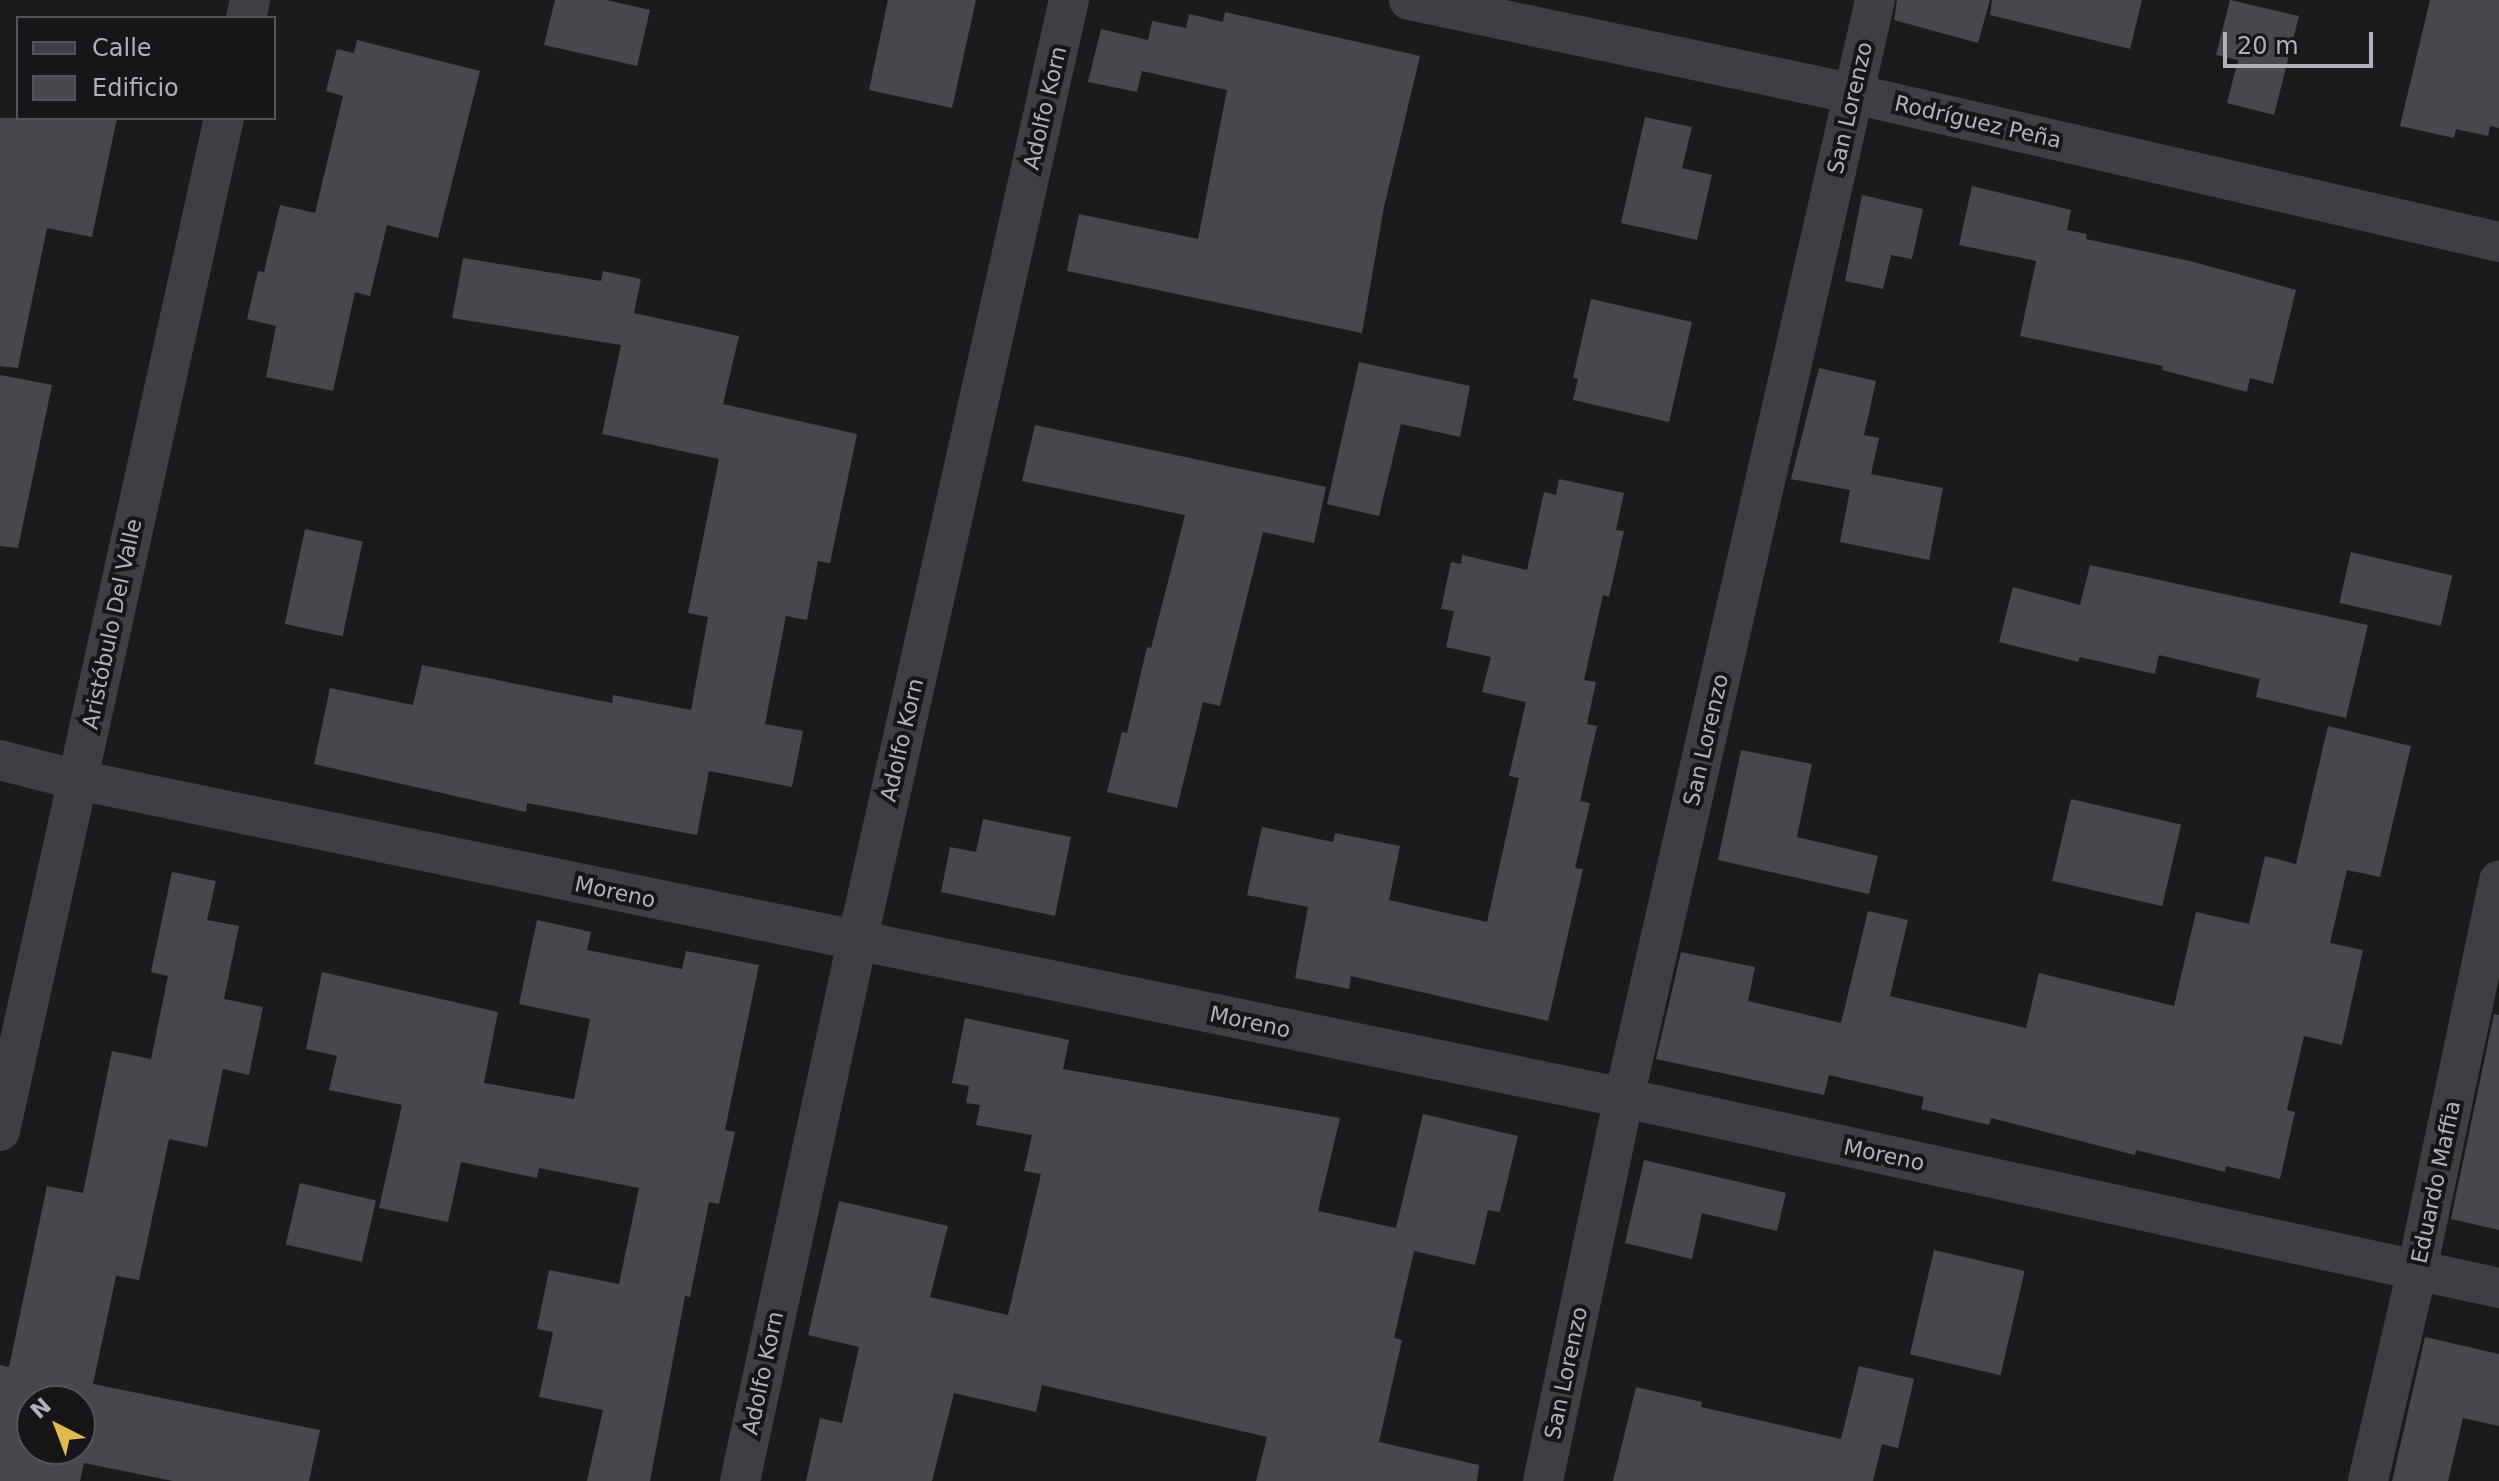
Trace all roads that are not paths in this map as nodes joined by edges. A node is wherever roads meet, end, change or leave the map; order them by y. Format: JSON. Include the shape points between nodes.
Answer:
{"nodes":[{"id":1,"x":1069,"y":0,"type":"edge"},
{"id":2,"x":1409,"y":0,"type":"edge"},
{"id":3,"x":1875,"y":0,"type":"edge"},
{"id":4,"x":1854,"y":94,"type":"junction"},
{"id":5,"x":224,"y":120,"type":"edge"},
{"id":6,"x":2499,"y":242,"type":"edge"},
{"id":7,"x":0,"y":760,"type":"edge"},
{"id":8,"x":78,"y":780,"type":"junction"},
{"id":9,"x":2499,"y":881,"type":"edge"},
{"id":10,"x":857,"y":942,"type":"junction"},
{"id":11,"x":1624,"y":1098,"type":"junction"},
{"id":12,"x":0,"y":1131,"type":"edge"},
{"id":13,"x":2417,"y":1270,"type":"junction"},
{"id":14,"x":2499,"y":1288,"type":"edge"},
{"id":15,"x":740,"y":1481,"type":"edge"},
{"id":16,"x":1543,"y":1481,"type":"edge"},
{"id":17,"x":2368,"y":1481,"type":"edge"}],
"edges":[{"from":1,"to":10,"type":"street","name":"Adolfo Korn"},
{"from":2,"to":4,"type":"street","name":"Rodríguez Peña"},
{"from":3,"to":4,"type":"street","name":"San Lorenzo"},
{"from":4,"to":6,"type":"street","name":"Rodríguez Peña"},
{"from":4,"to":11,"type":"street","name":"San Lorenzo"},
{"from":5,"to":8,"type":"street","name":"Aristóbulo Del Valle"},
{"from":7,"to":8,"type":"street","name":"Moreno"},
{"from":8,"to":10,"type":"street","name":"Moreno"},
{"from":8,"to":12,"type":"street","name":"Aristóbulo Del Valle"},
{"from":9,"to":13,"type":"street","name":"Eduardo Maffia"},
{"from":10,"to":11,"type":"street","name":"Moreno"},
{"from":10,"to":15,"type":"street","name":"Adolfo Korn"},
{"from":11,"to":13,"type":"street","name":"Moreno"},
{"from":11,"to":16,"type":"street","name":"San Lorenzo"},
{"from":13,"to":14,"type":"street","name":"Moreno"},
{"from":13,"to":17,"type":"street","name":"Eduardo Maffia"}]}
